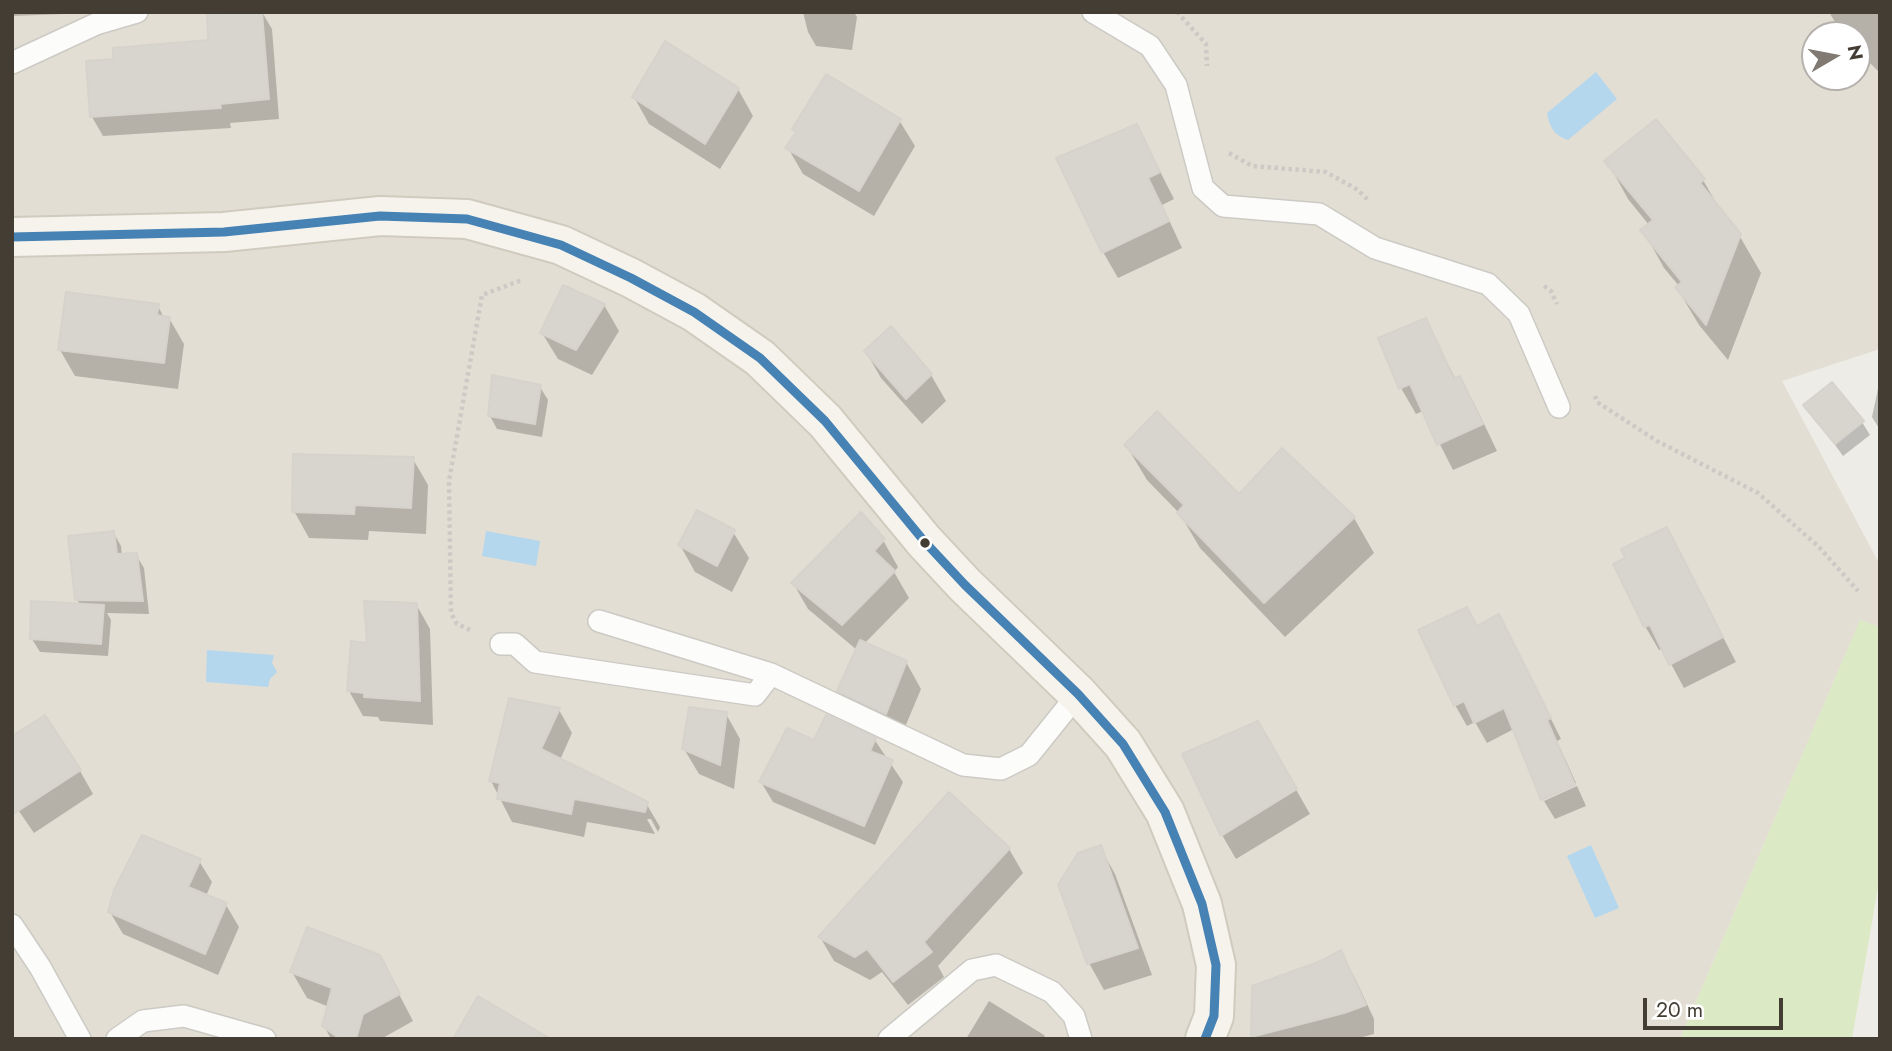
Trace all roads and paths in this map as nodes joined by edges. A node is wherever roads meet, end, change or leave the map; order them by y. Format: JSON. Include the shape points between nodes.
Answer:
{"nodes":[{"id":1,"x":137,"y":12,"type":"edge"},
{"id":2,"x":1093,"y":12,"type":"edge"},
{"id":3,"x":12,"y":63,"type":"edge"},
{"id":4,"x":12,"y":237,"type":"edge"},
{"id":5,"x":561,"y":245,"type":"junction"},
{"id":6,"x":1559,"y":407,"type":"dead end"},
{"id":7,"x":599,"y":621,"type":"dead end"},
{"id":8,"x":501,"y":644,"type":"joint"},
{"id":9,"x":771,"y":674,"type":"junction"},
{"id":10,"x":1078,"y":694,"type":"junction"},
{"id":11,"x":12,"y":925,"type":"edge"},
{"id":12,"x":80,"y":1039,"type":"edge"},
{"id":13,"x":117,"y":1039,"type":"edge"},
{"id":14,"x":265,"y":1039,"type":"edge"},
{"id":15,"x":889,"y":1039,"type":"edge"},
{"id":16,"x":1081,"y":1039,"type":"edge"},
{"id":17,"x":1205,"y":1039,"type":"edge"}],
"edges":[{"from":1,"to":3,"type":"lane","via":[[96,24]]},
{"from":2,"to":6,"type":"lane","via":[[1150,46],[1176,85],[1203,188],[1223,206],[1319,214],[1375,248],[1488,284],[1519,314]]},
{"from":4,"to":5,"type":"main road","via":[[224,232],[380,216],[467,219]]},
{"from":5,"to":8,"type":"path","via":[[537,274],[482,295],[449,481],[451,613],[457,624]]},
{"from":5,"to":10,"type":"main road","via":[[694,312],[760,358],[825,421],[965,585]]},
{"from":7,"to":9,"type":"lane"},
{"from":8,"to":9,"type":"lane","via":[[515,645],[535,662],[755,695]]},
{"from":9,"to":10,"type":"lane","via":[[963,765],[1001,769],[1029,755]]},
{"from":10,"to":17,"type":"main road","via":[[1123,744],[1165,812],[1202,904],[1216,965],[1214,1016]]},
{"from":11,"to":12,"type":"lane"},
{"from":13,"to":14,"type":"lane","via":[[144,1021],[184,1016]]},
{"from":15,"to":16,"type":"lane","via":[[972,970],[996,965],[1052,992],[1074,1016]]}]}
